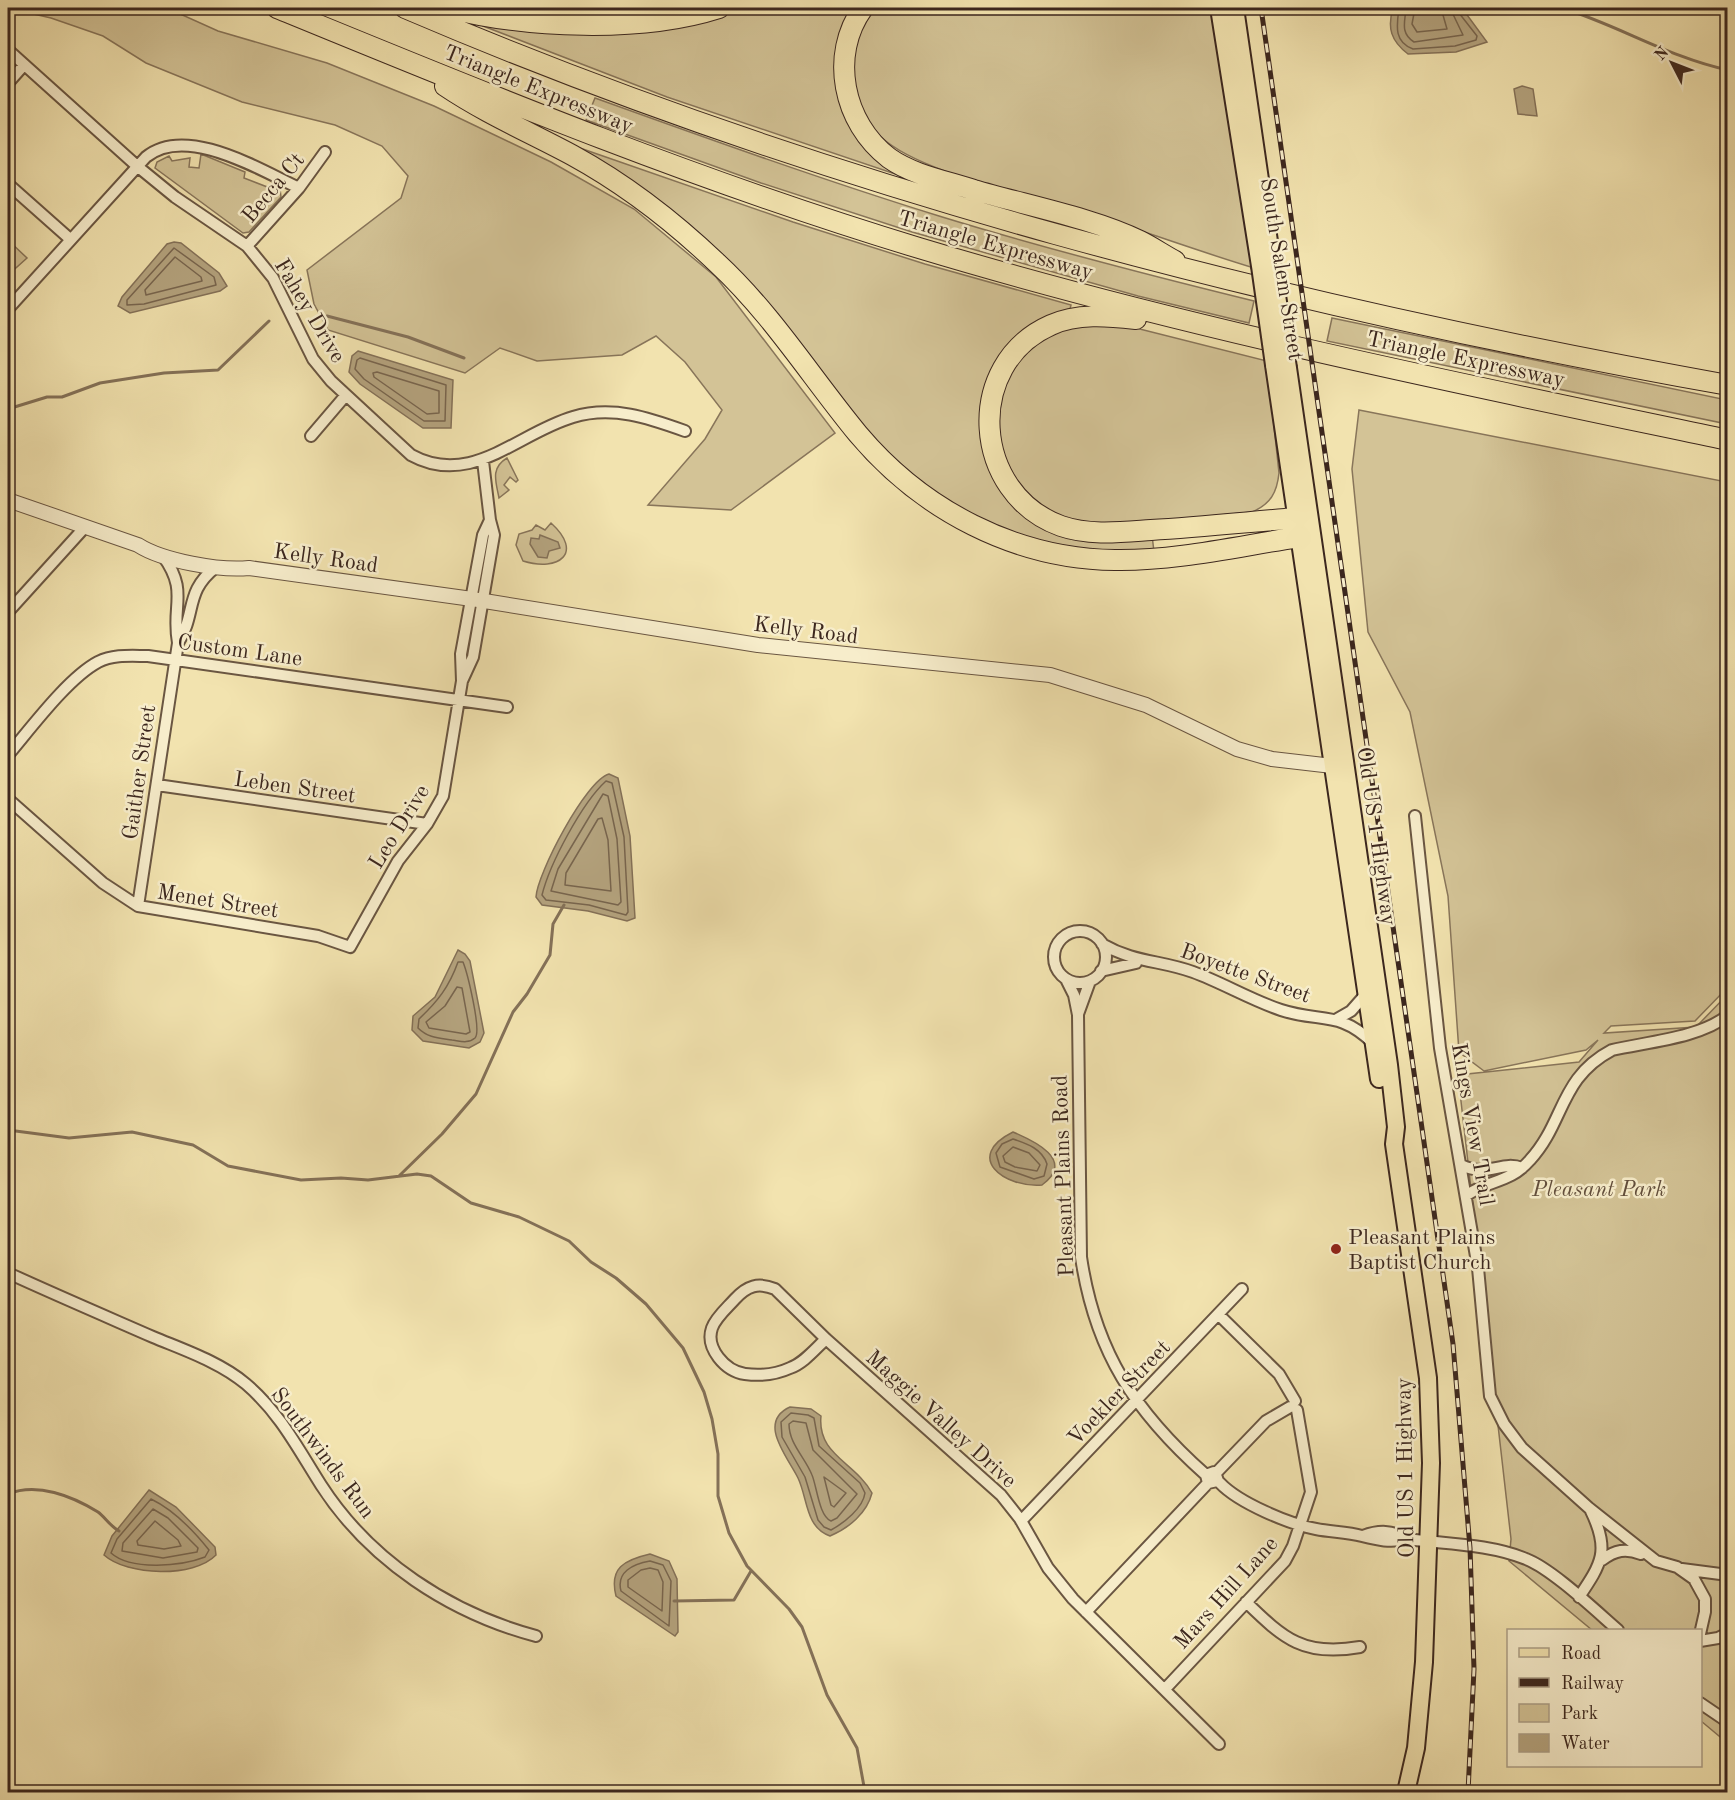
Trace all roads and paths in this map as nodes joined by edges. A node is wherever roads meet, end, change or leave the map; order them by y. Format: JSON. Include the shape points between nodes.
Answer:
{"nodes":[{"id":1,"x":277,"y":8,"type":"edge"},
{"id":2,"x":405,"y":8,"type":"edge"},
{"id":3,"x":448,"y":8,"type":"edge"},
{"id":4,"x":719,"y":8,"type":"edge"},
{"id":5,"x":863,"y":8,"type":"edge"},
{"id":6,"x":1219,"y":8,"type":"edge"},
{"id":7,"x":1235,"y":8,"type":"edge"},
{"id":8,"x":8,"y":50,"type":"edge"},
{"id":9,"x":407,"y":62,"type":"junction"},
{"id":10,"x":24,"y":65,"type":"junction"},
{"id":11,"x":8,"y":83,"type":"edge"},
{"id":12,"x":325,"y":152,"type":"dead end"},
{"id":13,"x":137,"y":166,"type":"junction"},
{"id":14,"x":8,"y":184,"type":"edge"},
{"id":15,"x":299,"y":188,"type":"junction"},
{"id":16,"x":70,"y":239,"type":"junction"},
{"id":17,"x":247,"y":246,"type":"junction"},
{"id":18,"x":1266,"y":268,"type":"junction"},
{"id":19,"x":1197,"y":273,"type":"junction"},
{"id":20,"x":8,"y":309,"type":"edge"},
{"id":21,"x":1169,"y":315,"type":"junction"},
{"id":22,"x":1728,"y":385,"type":"edge"},
{"id":23,"x":346,"y":396,"type":"junction"},
{"id":24,"x":685,"y":431,"type":"dead end"},
{"id":25,"x":311,"y":436,"type":"dead end"},
{"id":26,"x":1728,"y":440,"type":"edge"},
{"id":27,"x":483,"y":461,"type":"junction"},
{"id":28,"x":8,"y":500,"type":"edge"},
{"id":29,"x":85,"y":527,"type":"junction"},
{"id":30,"x":1304,"y":527,"type":"junction"},
{"id":31,"x":138,"y":545,"type":"junction"},
{"id":32,"x":163,"y":556,"type":"junction"},
{"id":33,"x":216,"y":567,"type":"junction"},
{"id":34,"x":249,"y":568,"type":"junction"},
{"id":35,"x":478,"y":600,"type":"junction"},
{"id":36,"x":8,"y":612,"type":"edge"},
{"id":37,"x":178,"y":643,"type":"junction"},
{"id":38,"x":174,"y":660,"type":"junction"},
{"id":39,"x":459,"y":700,"type":"junction"},
{"id":40,"x":507,"y":707,"type":"dead end"},
{"id":41,"x":8,"y":755,"type":"edge"},
{"id":42,"x":1339,"y":767,"type":"junction"},
{"id":43,"x":157,"y":785,"type":"junction"},
{"id":44,"x":8,"y":799,"type":"edge"},
{"id":45,"x":1415,"y":816,"type":"dead end"},
{"id":46,"x":427,"y":824,"type":"junction"},
{"id":47,"x":138,"y":906,"type":"junction"},
{"id":48,"x":1102,"y":944,"type":"junction"},
{"id":49,"x":350,"y":947,"type":"joint"},
{"id":50,"x":1142,"y":962,"type":"junction"},
{"id":51,"x":1101,"y":971,"type":"junction"},
{"id":52,"x":1066,"y":979,"type":"junction"},
{"id":53,"x":1090,"y":981,"type":"junction"},
{"id":54,"x":1366,"y":994,"type":"junction"},
{"id":55,"x":1078,"y":1015,"type":"junction"},
{"id":56,"x":1728,"y":1015,"type":"edge"},
{"id":57,"x":1337,"y":1019,"type":"junction"},
{"id":58,"x":1374,"y":1043,"type":"junction"},
{"id":59,"x":1394,"y":1144,"type":"junction"},
{"id":60,"x":1461,"y":1165,"type":"junction"},
{"id":61,"x":1522,"y":1168,"type":"junction"},
{"id":62,"x":1467,"y":1195,"type":"junction"},
{"id":63,"x":8,"y":1274,"type":"edge"},
{"id":64,"x":1242,"y":1289,"type":"dead end"},
{"id":65,"x":1219,"y":1315,"type":"junction"},
{"id":66,"x":826,"y":1339,"type":"junction"},
{"id":67,"x":1137,"y":1401,"type":"junction"},
{"id":68,"x":1294,"y":1406,"type":"junction"},
{"id":69,"x":1212,"y":1478,"type":"junction"},
{"id":70,"x":1589,"y":1508,"type":"junction"},
{"id":71,"x":1021,"y":1521,"type":"junction"},
{"id":72,"x":1301,"y":1525,"type":"junction"},
{"id":73,"x":1429,"y":1542,"type":"junction"},
{"id":74,"x":1649,"y":1557,"type":"junction"},
{"id":75,"x":1602,"y":1560,"type":"junction"},
{"id":76,"x":1679,"y":1569,"type":"junction"},
{"id":77,"x":1728,"y":1575,"type":"edge"},
{"id":78,"x":1579,"y":1597,"type":"junction"},
{"id":79,"x":1246,"y":1602,"type":"junction"},
{"id":80,"x":1086,"y":1612,"type":"junction"},
{"id":81,"x":1616,"y":1629,"type":"edge"},
{"id":82,"x":1702,"y":1629,"type":"edge"},
{"id":83,"x":1728,"y":1633,"type":"edge"},
{"id":84,"x":536,"y":1636,"type":"dead end"},
{"id":85,"x":1702,"y":1641,"type":"edge"},
{"id":86,"x":1360,"y":1647,"type":"dead end"},
{"id":87,"x":1164,"y":1689,"type":"junction"},
{"id":88,"x":1702,"y":1704,"type":"edge"},
{"id":89,"x":1728,"y":1722,"type":"edge"},
{"id":90,"x":1219,"y":1744,"type":"dead end"},
{"id":91,"x":1406,"y":1792,"type":"edge"}],
"edges":[{"from":1,"to":9,"type":"highway","name":"Triangle Expressway"},
{"from":2,"to":19,"type":"highway","name":"Triangle Expressway","via":[[584,80],[814,162],[1067,239]]},
{"from":3,"to":4,"type":"highway","via":[[569,25],[651,21]]},
{"from":5,"to":19,"type":"highway","via":[[850,30],[845,85],[863,129],[890,159],[932,177],[1139,240]]},
{"from":6,"to":18,"type":"main road","name":"South Salem Street"},
{"from":7,"to":18,"type":"main road","name":"South Salem Street"},
{"from":8,"to":10,"type":"street","name":"Fahey Drive"},
{"from":9,"to":21,"type":"highway","name":"Triangle Expressway","via":[[574,129],[766,199],[995,270]]},
{"from":9,"to":30,"type":"highway","via":[[477,107],[599,171],[678,228],[772,321],[880,458],[937,505],[974,527],[1043,551],[1116,560],[1162,557]]},
{"from":10,"to":11,"type":"street"},
{"from":10,"to":13,"type":"street","name":"Fahey Drive"},
{"from":12,"to":15,"type":"street","name":"Becca Ct"},
{"from":13,"to":15,"type":"street","via":[[162,147],[203,147]]},
{"from":13,"to":16,"type":"street"},
{"from":13,"to":17,"type":"street","name":"Fahey Drive"},
{"from":14,"to":16,"type":"street"},
{"from":15,"to":17,"type":"street","name":"Becca Ct"},
{"from":16,"to":20,"type":"street"},
{"from":17,"to":23,"type":"street","name":"Fahey Drive","via":[[273,278],[313,359]]},
{"from":18,"to":30,"type":"main road","name":"South Salem Street","bridge":true},
{"from":19,"to":22,"type":"highway","name":"Triangle Expressway","via":[[1374,314]]},
{"from":21,"to":26,"type":"highway","name":"Triangle Expressway","via":[[1346,358]]},
{"from":21,"to":30,"type":"highway","via":[[1139,320],[1112,316],[1070,319],[1051,325],[1016,352],[993,391],[988,414],[995,461],[1005,482],[1041,516],[1061,526],[1085,531]]},
{"from":23,"to":25,"type":"street"},
{"from":23,"to":27,"type":"street","name":"Fahey Drive","via":[[425,463],[460,465]]},
{"from":24,"to":27,"type":"street","name":"Fahey Drive","via":[[642,415],[611,412],[574,416]]},
{"from":27,"to":35,"type":"street","name":"Leo Drive","via":[[494,535]]},
{"from":28,"to":29,"type":"street","name":"Kelly Road"},
{"from":29,"to":31,"type":"street","name":"Kelly Road"},
{"from":29,"to":36,"type":"street"},
{"from":30,"to":42,"type":"main road","name":"Old US 1 Highway"},
{"from":31,"to":32,"type":"street","name":"Kelly Road"},
{"from":31,"to":34,"type":"street","name":"Kelly Road","via":[[153,545]]},
{"from":32,"to":33,"type":"street","name":"Kelly Road"},
{"from":32,"to":37,"type":"street","name":"Gaither Street","via":[[179,584],[175,628]]},
{"from":33,"to":34,"type":"street","name":"Kelly Road"},
{"from":33,"to":37,"type":"street","name":"Gaither Street","via":[[196,589]]},
{"from":34,"to":35,"type":"street","name":"Kelly Road"},
{"from":35,"to":39,"type":"street","name":"Leo Drive","via":[[473,657],[462,681]]},
{"from":35,"to":42,"type":"street","name":"Kelly Road","via":[[758,645],[1050,675],[1138,702],[1237,749],[1272,759]]},
{"from":37,"to":38,"type":"street","name":"Gaither Street"},
{"from":38,"to":39,"type":"street","name":"Custom Lane"},
{"from":38,"to":41,"type":"street","name":"Custom Lane","via":[[122,655],[99,662],[74,680]]},
{"from":38,"to":43,"type":"street","name":"Gaither Street"},
{"from":39,"to":40,"type":"street","name":"Custom Lane"},
{"from":39,"to":46,"type":"street","name":"Leo Drive","via":[[443,796]]},
{"from":42,"to":54,"type":"main road","name":"Old US 1 Highway"},
{"from":42,"to":59,"type":"main road","name":"Old US 1 Highway","via":[[1389,1065],[1396,1127]]},
{"from":43,"to":46,"type":"street","name":"Leben Street"},
{"from":43,"to":47,"type":"street","name":"Gaither Street"},
{"from":44,"to":47,"type":"street","name":"Menet Street","via":[[103,883]]},
{"from":45,"to":60,"type":"street","name":"Kings View Trail","via":[[1440,1048]]},
{"from":46,"to":49,"type":"street","name":"Leo Drive","via":[[398,861]]},
{"from":47,"to":49,"type":"street","name":"Menet Street","via":[[318,936]]},
{"from":48,"to":50,"type":"street","name":"Boyette Street"},
{"from":48,"to":51,"type":"street","via":[[1105,961]]},
{"from":48,"to":52,"type":"street","name":"Boyette Street","via":[[1090,933],[1082,932],[1073,932],[1059,942],[1054,957],[1059,973]]},
{"from":50,"to":51,"type":"street","name":"Boyette Street"},
{"from":50,"to":57,"type":"street","name":"Boyette Street","via":[[1194,972],[1296,1014]]},
{"from":51,"to":53,"type":"street","name":"Boyette Street"},
{"from":52,"to":53,"type":"street"},
{"from":52,"to":55,"type":"street","name":"Pleasant Plains Road"},
{"from":53,"to":55,"type":"street","name":"Pleasant Plains Road"},
{"from":54,"to":57,"type":"street","name":"Boyette Street","via":[[1351,1011]]},
{"from":54,"to":58,"type":"main road","name":"Old US 1 Highway"},
{"from":55,"to":67,"type":"street","name":"Pleasant Plains Road","via":[[1080,1257],[1098,1333]]},
{"from":56,"to":61,"type":"street","via":[[1699,1030],[1600,1056],[1571,1084],[1539,1148]]},
{"from":57,"to":58,"type":"street","name":"Boyette Street"},
{"from":58,"to":59,"type":"main road","name":"Old US 1 Highway"},
{"from":59,"to":73,"type":"main road","name":"Old US 1 Highway","via":[[1428,1378]]},
{"from":60,"to":61,"type":"street","via":[[1476,1172],[1514,1165]]},
{"from":60,"to":62,"type":"street","name":"Kings View Trail"},
{"from":61,"to":62,"type":"street","via":[[1515,1176]]},
{"from":62,"to":70,"type":"street","name":"Kings View Trail","via":[[1490,1396],[1522,1448]]},
{"from":63,"to":84,"type":"street","name":"Southwinds Run","via":[[203,1358],[244,1383],[273,1410],[339,1510],[399,1569],[446,1601],[508,1629]]},
{"from":64,"to":65,"type":"street","name":"Voekler Street"},
{"from":65,"to":67,"type":"street","name":"Voekler Street"},
{"from":65,"to":68,"type":"street","name":"Mars Hill Lane","via":[[1279,1374]]},
{"from":66,"to":66,"type":"street","name":"Maggie Valley Drive","via":[[775,1289],[766,1285],[755,1285],[740,1293],[715,1322],[710,1336],[720,1359],[738,1372],[753,1375],[798,1364]]},
{"from":66,"to":71,"type":"street","name":"Maggie Valley Drive","via":[[983,1477]]},
{"from":67,"to":69,"type":"street","name":"Pleasant Plains Road","via":[[1173,1447]]},
{"from":67,"to":71,"type":"street","name":"Voekler Street"},
{"from":68,"to":69,"type":"street","via":[[1266,1420]]},
{"from":68,"to":72,"type":"street","name":"Mars Hill Lane","via":[[1311,1492]]},
{"from":69,"to":72,"type":"street","name":"Pleasant Plains Road","via":[[1262,1509]]},
{"from":69,"to":80,"type":"street"},
{"from":70,"to":74,"type":"street","name":"Kings View Trail"},
{"from":70,"to":75,"type":"street","name":"Kings View Trail","via":[[1598,1524]]},
{"from":71,"to":80,"type":"street","name":"Maggie Valley Drive","via":[[1048,1568]]},
{"from":72,"to":73,"type":"street","name":"Pleasant Plains Road","via":[[1363,1536],[1377,1531],[1396,1532],[1407,1539]]},
{"from":72,"to":79,"type":"street","name":"Mars Hill Lane","via":[[1285,1561]]},
{"from":73,"to":78,"type":"street","name":"Pleasant Plains Road","via":[[1528,1559]]},
{"from":73,"to":91,"type":"main road","name":"Old US 1 Highway","via":[[1424,1662],[1416,1748]]},
{"from":74,"to":75,"type":"street","name":"Kings View Trail","via":[[1630,1550],[1613,1552]]},
{"from":74,"to":76,"type":"street","name":"Kings View Trail"},
{"from":75,"to":78,"type":"street"},
{"from":76,"to":77,"type":"street"},
{"from":76,"to":82,"type":"street","name":"Kings View Trail","via":[[1694,1579],[1704,1599]]},
{"from":78,"to":81,"type":"street","name":"Pleasant Plains Road"},
{"from":79,"to":86,"type":"street","via":[[1275,1630],[1299,1644],[1334,1652]]},
{"from":79,"to":87,"type":"street","name":"Mars Hill Lane"},
{"from":80,"to":87,"type":"street","name":"Maggie Valley Drive"},
{"from":83,"to":85,"type":"street"},
{"from":87,"to":90,"type":"street","name":"Maggie Valley Drive"},
{"from":88,"to":89,"type":"street"}]}
